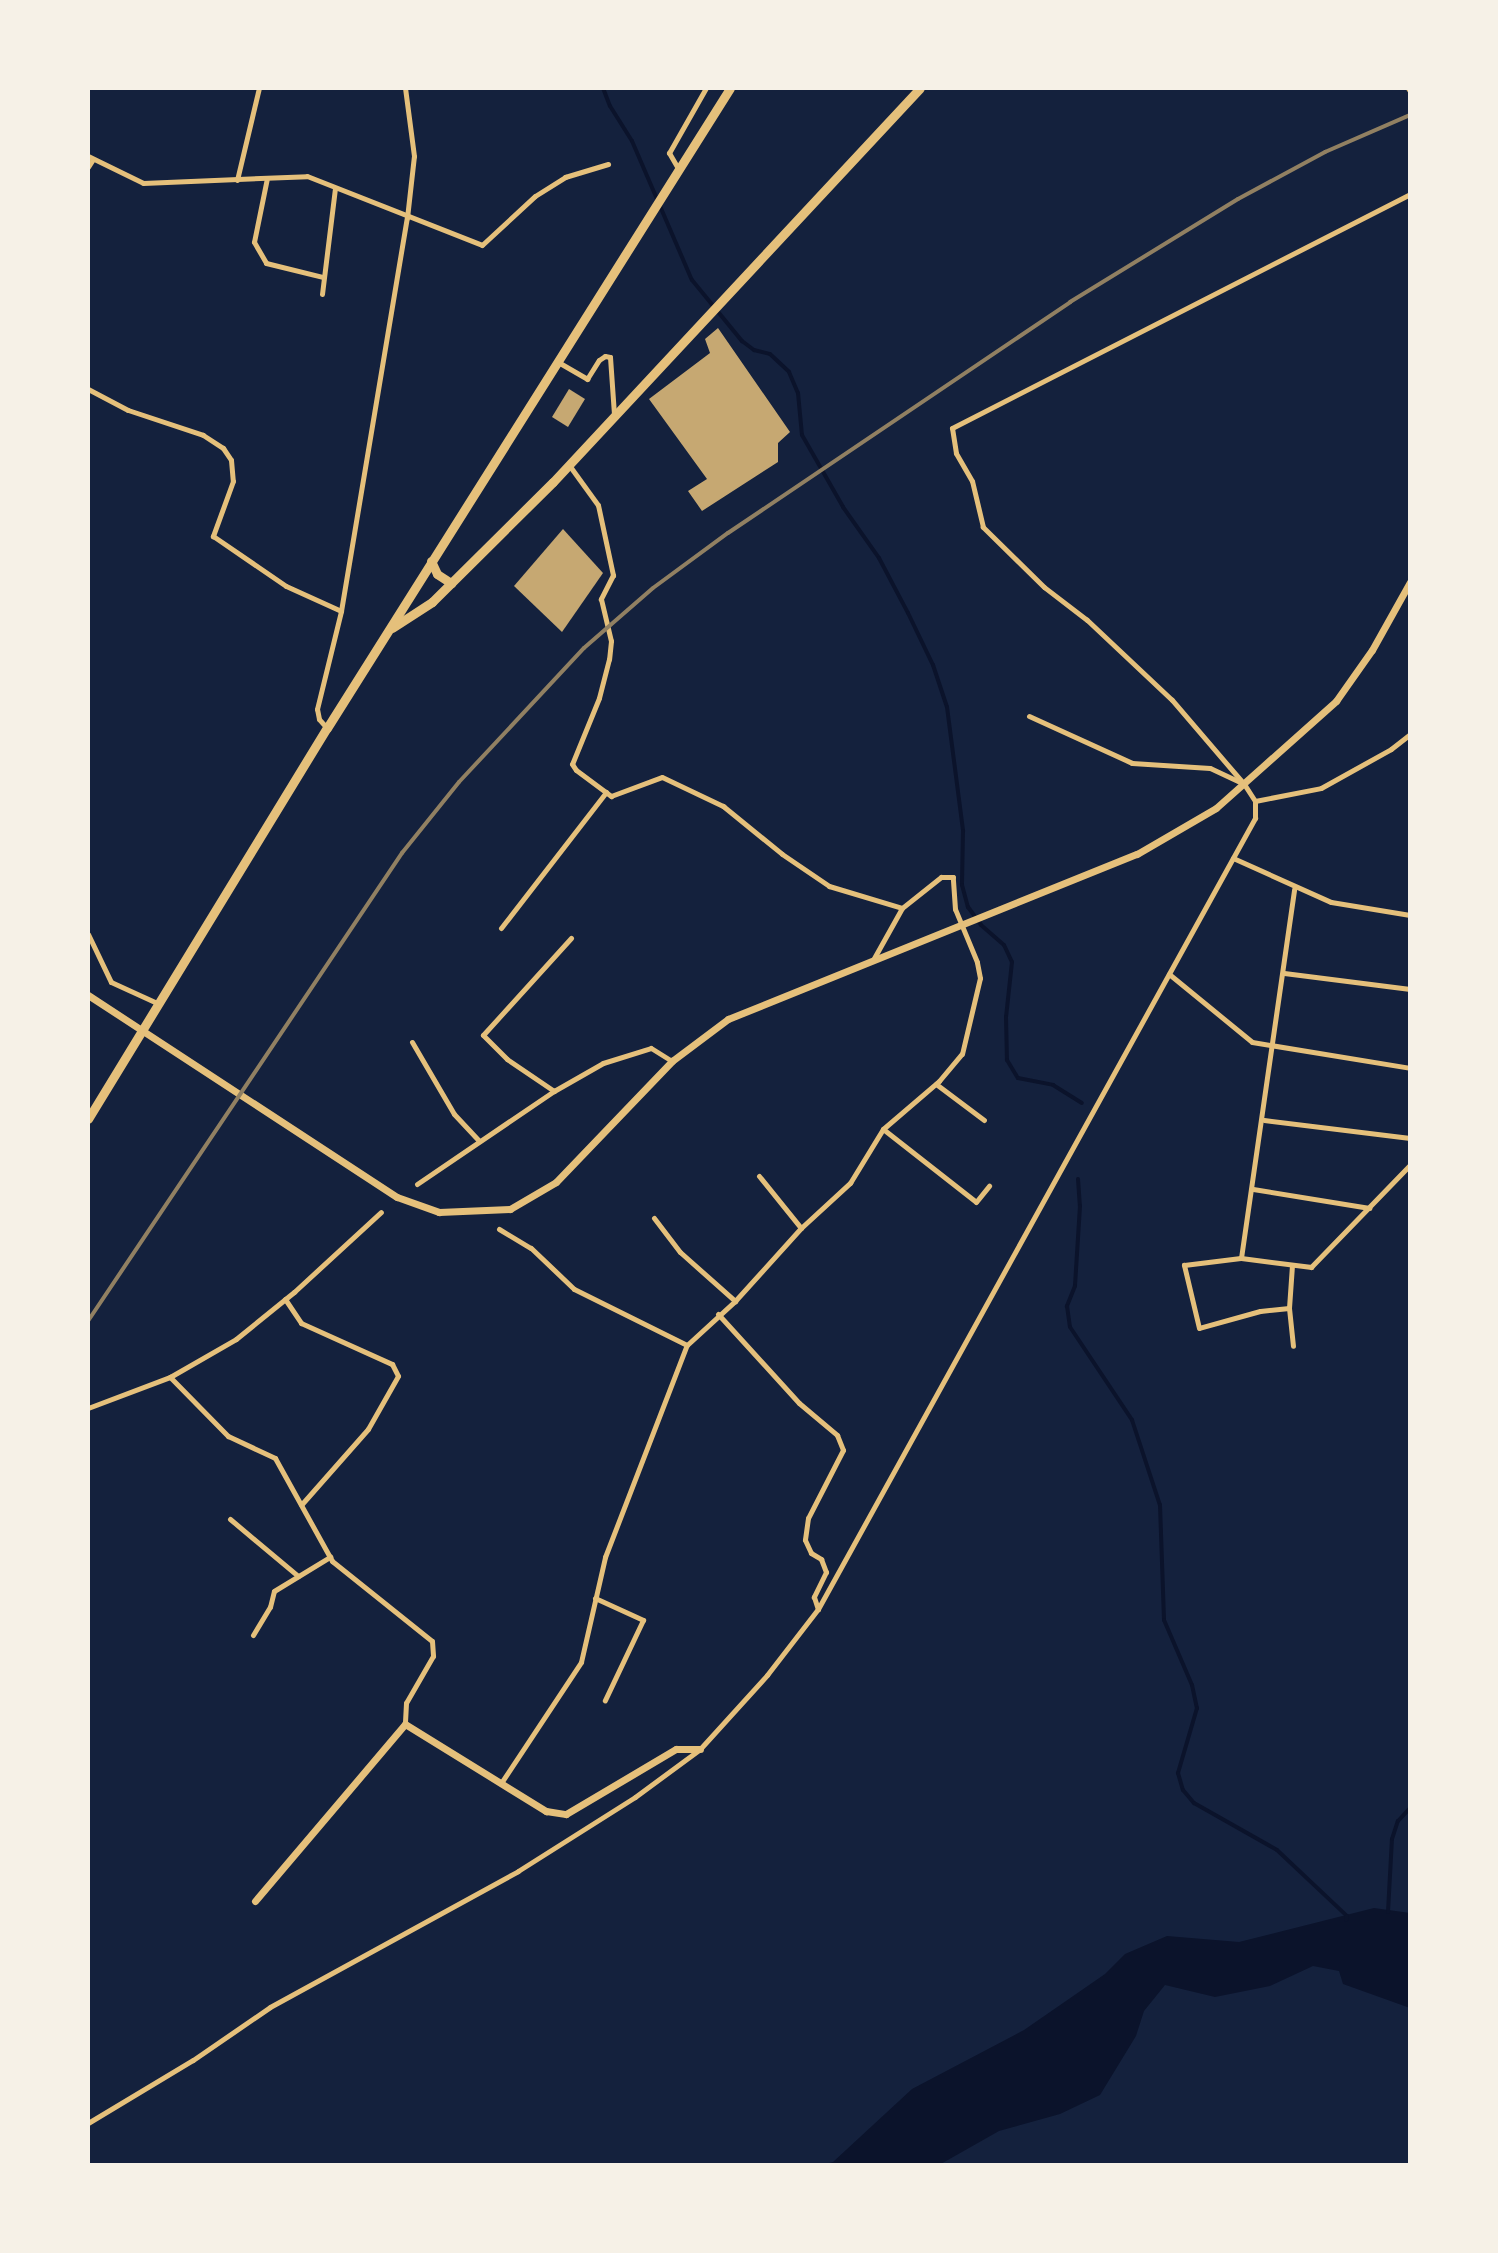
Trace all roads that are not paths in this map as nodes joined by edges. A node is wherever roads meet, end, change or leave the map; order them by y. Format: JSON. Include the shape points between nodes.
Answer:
{"nodes":[{"id":1,"x":259,"y":88,"type":"edge"},
{"id":2,"x":405,"y":88,"type":"edge"},
{"id":3,"x":706,"y":88,"type":"edge"},
{"id":4,"x":730,"y":88,"type":"edge"},
{"id":5,"x":920,"y":88,"type":"edge"},
{"id":6,"x":90,"y":158,"type":"edge"},
{"id":7,"x":608,"y":164,"type":"dead end"},
{"id":8,"x":88,"y":167,"type":"edge"},
{"id":9,"x":679,"y":171,"type":"junction"},
{"id":10,"x":267,"y":178,"type":"junction"},
{"id":11,"x":237,"y":180,"type":"junction"},
{"id":12,"x":335,"y":188,"type":"junction"},
{"id":13,"x":1410,"y":194,"type":"edge"},
{"id":14,"x":407,"y":218,"type":"junction"},
{"id":15,"x":323,"y":277,"type":"junction"},
{"id":16,"x":322,"y":294,"type":"dead end"},
{"id":17,"x":557,"y":362,"type":"junction"},
{"id":18,"x":88,"y":389,"type":"edge"},
{"id":19,"x":614,"y":417,"type":"junction"},
{"id":20,"x":569,"y":465,"type":"junction"},
{"id":21,"x":431,"y":561,"type":"junction"},
{"id":22,"x":1410,"y":582,"type":"edge"},
{"id":23,"x":451,"y":583,"type":"junction"},
{"id":24,"x":341,"y":611,"type":"junction"},
{"id":25,"x":389,"y":629,"type":"junction"},
{"id":26,"x":1029,"y":716,"type":"dead end"},
{"id":27,"x":327,"y":728,"type":"junction"},
{"id":28,"x":1410,"y":734,"type":"edge"},
{"id":29,"x":1244,"y":784,"type":"junction"},
{"id":30,"x":606,"y":792,"type":"junction"},
{"id":31,"x":1255,"y":801,"type":"junction"},
{"id":32,"x":1233,"y":858,"type":"junction"},
{"id":33,"x":1294,"y":889,"type":"junction"},
{"id":34,"x":902,"y":908,"type":"junction"},
{"id":35,"x":1410,"y":915,"type":"edge"},
{"id":36,"x":960,"y":924,"type":"junction"},
{"id":37,"x":501,"y":928,"type":"dead end"},
{"id":38,"x":88,"y":934,"type":"edge"},
{"id":39,"x":571,"y":938,"type":"dead end"},
{"id":40,"x":874,"y":958,"type":"junction"},
{"id":41,"x":1284,"y":973,"type":"junction"},
{"id":42,"x":1169,"y":974,"type":"junction"},
{"id":43,"x":1410,"y":989,"type":"edge"},
{"id":44,"x":88,"y":995,"type":"edge"},
{"id":45,"x":159,"y":1004,"type":"junction"},
{"id":46,"x":143,"y":1031,"type":"junction"},
{"id":47,"x":412,"y":1042,"type":"dead end"},
{"id":48,"x":1274,"y":1046,"type":"junction"},
{"id":49,"x":672,"y":1061,"type":"junction"},
{"id":50,"x":1410,"y":1068,"type":"edge"},
{"id":51,"x":936,"y":1084,"type":"junction"},
{"id":52,"x":554,"y":1091,"type":"junction"},
{"id":53,"x":88,"y":1119,"type":"edge"},
{"id":54,"x":984,"y":1120,"type":"dead end"},
{"id":55,"x":1264,"y":1120,"type":"junction"},
{"id":56,"x":883,"y":1129,"type":"junction"},
{"id":57,"x":1410,"y":1138,"type":"edge"},
{"id":58,"x":479,"y":1141,"type":"junction"},
{"id":59,"x":1410,"y":1165,"type":"edge"},
{"id":60,"x":759,"y":1176,"type":"dead end"},
{"id":61,"x":417,"y":1184,"type":"dead end"},
{"id":62,"x":989,"y":1186,"type":"dead end"},
{"id":63,"x":1253,"y":1189,"type":"junction"},
{"id":64,"x":1369,"y":1208,"type":"junction"},
{"id":65,"x":381,"y":1212,"type":"dead end"},
{"id":66,"x":654,"y":1218,"type":"dead end"},
{"id":67,"x":801,"y":1228,"type":"junction"},
{"id":68,"x":499,"y":1229,"type":"dead end"},
{"id":69,"x":1241,"y":1258,"type":"junction"},
{"id":70,"x":1292,"y":1265,"type":"junction"},
{"id":71,"x":285,"y":1299,"type":"junction"},
{"id":72,"x":735,"y":1301,"type":"junction"},
{"id":73,"x":1289,"y":1308,"type":"junction"},
{"id":74,"x":718,"y":1314,"type":"junction"},
{"id":75,"x":687,"y":1345,"type":"junction"},
{"id":76,"x":1293,"y":1346,"type":"dead end"},
{"id":77,"x":170,"y":1377,"type":"junction"},
{"id":78,"x":88,"y":1408,"type":"edge"},
{"id":79,"x":301,"y":1505,"type":"junction"},
{"id":80,"x":230,"y":1519,"type":"dead end"},
{"id":81,"x":330,"y":1557,"type":"junction"},
{"id":82,"x":298,"y":1576,"type":"junction"},
{"id":83,"x":595,"y":1598,"type":"junction"},
{"id":84,"x":818,"y":1609,"type":"junction"},
{"id":85,"x":253,"y":1635,"type":"dead end"},
{"id":86,"x":605,"y":1700,"type":"dead end"},
{"id":87,"x":405,"y":1724,"type":"junction"},
{"id":88,"x":700,"y":1749,"type":"junction"},
{"id":89,"x":501,"y":1783,"type":"junction"},
{"id":90,"x":255,"y":1901,"type":"dead end"},
{"id":91,"x":88,"y":2123,"type":"edge"}],
"edges":[{"from":1,"to":11,"type":"street"},
{"from":2,"to":14,"type":"street","via":[[414,156]]},
{"from":3,"to":9,"type":"street","via":[[669,153]]},
{"from":4,"to":9,"type":"highway"},
{"from":5,"to":19,"type":"highway"},
{"from":6,"to":8,"type":"street"},
{"from":6,"to":11,"type":"street","via":[[143,183]]},
{"from":7,"to":14,"type":"street","via":[[565,177],[535,196],[482,245]]},
{"from":9,"to":17,"type":"highway"},
{"from":10,"to":11,"type":"street"},
{"from":10,"to":12,"type":"street","via":[[307,176]]},
{"from":10,"to":15,"type":"street","via":[[254,242],[266,263]]},
{"from":12,"to":14,"type":"street"},
{"from":12,"to":15,"type":"street"},
{"from":13,"to":29,"type":"street","via":[[952,428],[983,527],[1172,700]]},
{"from":14,"to":24,"type":"street"},
{"from":15,"to":16,"type":"street"},
{"from":17,"to":19,"type":"street","via":[[587,379],[599,360],[610,357]]},
{"from":17,"to":21,"type":"highway"},
{"from":18,"to":24,"type":"street","via":[[223,448],[231,460],[233,481],[213,536],[286,586]]},
{"from":19,"to":20,"type":"highway"},
{"from":20,"to":23,"type":"highway"},
{"from":20,"to":30,"type":"street","via":[[598,505],[613,575],[601,599],[611,641],[609,659],[572,764]]},
{"from":21,"to":23,"type":"highway","via":[[437,574]]},
{"from":21,"to":25,"type":"highway"},
{"from":22,"to":29,"type":"street","via":[[1336,701]]},
{"from":23,"to":25,"type":"highway","via":[[421,611]]},
{"from":24,"to":27,"type":"street","via":[[317,709]]},
{"from":25,"to":27,"type":"highway"},
{"from":26,"to":29,"type":"street","via":[[1132,763],[1210,768]]},
{"from":27,"to":45,"type":"highway"},
{"from":28,"to":31,"type":"street","via":[[1321,788]]},
{"from":29,"to":31,"type":"street"},
{"from":29,"to":36,"type":"street","via":[[1187,828],[1149,847]]},
{"from":30,"to":34,"type":"street","via":[[611,796],[662,777],[723,806],[829,886]]},
{"from":30,"to":37,"type":"street"},
{"from":31,"to":32,"type":"street","via":[[1255,818]]},
{"from":32,"to":33,"type":"street"},
{"from":32,"to":42,"type":"street"},
{"from":33,"to":35,"type":"street","via":[[1357,909]]},
{"from":33,"to":41,"type":"street"},
{"from":34,"to":36,"type":"street","via":[[941,877],[953,877]]},
{"from":34,"to":40,"type":"street"},
{"from":36,"to":40,"type":"street"},
{"from":36,"to":51,"type":"street","via":[[980,978],[962,1054]]},
{"from":38,"to":45,"type":"street","via":[[111,982]]},
{"from":39,"to":52,"type":"street","via":[[483,1035]]},
{"from":40,"to":49,"type":"street","via":[[728,1019]]},
{"from":41,"to":43,"type":"street"},
{"from":41,"to":48,"type":"street"},
{"from":42,"to":48,"type":"street","via":[[1252,1042]]},
{"from":42,"to":84,"type":"street"},
{"from":44,"to":46,"type":"street"},
{"from":45,"to":46,"type":"highway"},
{"from":46,"to":49,"type":"street","via":[[397,1197],[439,1212],[510,1209],[556,1182]]},
{"from":46,"to":53,"type":"highway"},
{"from":47,"to":58,"type":"street","via":[[454,1114]]},
{"from":48,"to":50,"type":"street"},
{"from":48,"to":55,"type":"street"},
{"from":49,"to":52,"type":"street","via":[[651,1048],[603,1063]]},
{"from":51,"to":54,"type":"street"},
{"from":51,"to":56,"type":"street"},
{"from":52,"to":58,"type":"street"},
{"from":55,"to":57,"type":"street"},
{"from":55,"to":63,"type":"street"},
{"from":56,"to":62,"type":"street","via":[[976,1202]]},
{"from":56,"to":67,"type":"street","via":[[850,1183]]},
{"from":58,"to":61,"type":"street"},
{"from":59,"to":64,"type":"street"},
{"from":60,"to":67,"type":"street"},
{"from":63,"to":64,"type":"street"},
{"from":63,"to":69,"type":"street"},
{"from":64,"to":70,"type":"street","via":[[1311,1267]]},
{"from":65,"to":71,"type":"street"},
{"from":66,"to":72,"type":"street","via":[[680,1252]]},
{"from":67,"to":72,"type":"street"},
{"from":68,"to":75,"type":"street","via":[[531,1248],[574,1289]]},
{"from":69,"to":70,"type":"street"},
{"from":69,"to":73,"type":"street","via":[[1184,1265],[1199,1328]]},
{"from":70,"to":73,"type":"street"},
{"from":71,"to":77,"type":"street","via":[[236,1339]]},
{"from":71,"to":79,"type":"street","via":[[301,1323],[392,1364],[398,1376],[368,1429]]},
{"from":72,"to":74,"type":"street"},
{"from":73,"to":76,"type":"street"},
{"from":74,"to":75,"type":"street"},
{"from":74,"to":84,"type":"street","via":[[799,1403],[837,1435],[843,1450],[808,1518],[805,1540],[826,1572],[814,1597]]},
{"from":75,"to":83,"type":"street","via":[[605,1557]]},
{"from":77,"to":78,"type":"street"},
{"from":77,"to":79,"type":"street","via":[[228,1436],[275,1458]]},
{"from":79,"to":81,"type":"street"},
{"from":80,"to":82,"type":"street"},
{"from":81,"to":82,"type":"street"},
{"from":81,"to":87,"type":"street","via":[[354,1582],[432,1641],[433,1656],[406,1703]]},
{"from":82,"to":85,"type":"street","via":[[274,1591]]},
{"from":83,"to":86,"type":"street","via":[[643,1620]]},
{"from":83,"to":89,"type":"street","via":[[581,1662]]},
{"from":84,"to":88,"type":"street"},
{"from":87,"to":89,"type":"street"},
{"from":87,"to":90,"type":"street"},
{"from":88,"to":89,"type":"street","via":[[676,1749],[566,1814],[546,1811]]},
{"from":88,"to":91,"type":"street","via":[[518,1871],[270,2007]]}]}
